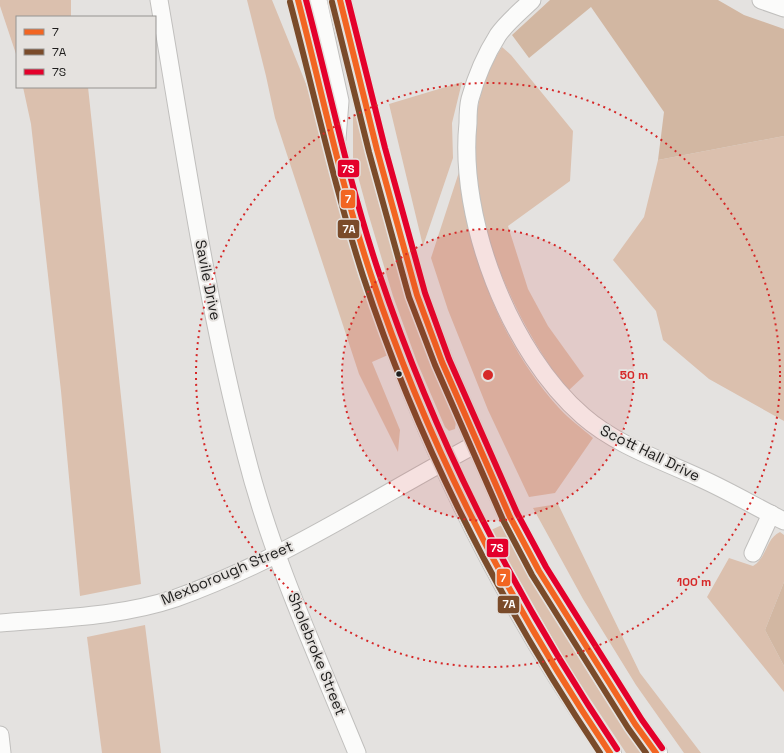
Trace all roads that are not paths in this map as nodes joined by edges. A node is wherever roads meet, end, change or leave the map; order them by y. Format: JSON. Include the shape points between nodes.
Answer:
{"nodes":[{"id":1,"x":159,"y":0,"type":"edge"},
{"id":2,"x":298,"y":0,"type":"edge"},
{"id":3,"x":318,"y":0,"type":"edge"},
{"id":4,"x":340,"y":0,"type":"edge"},
{"id":5,"x":532,"y":0,"type":"edge"},
{"id":6,"x":761,"y":0,"type":"edge"},
{"id":7,"x":784,"y":8,"type":"edge"},
{"id":8,"x":336,"y":153,"type":"junction"},
{"id":9,"x":478,"y":443,"type":"junction"},
{"id":10,"x":444,"y":461,"type":"junction"},
{"id":11,"x":778,"y":518,"type":"edge"},
{"id":12,"x":753,"y":554,"type":"dead end"},
{"id":13,"x":277,"y":555,"type":"junction"},
{"id":14,"x":0,"y":623,"type":"edge"},
{"id":15,"x":0,"y":735,"type":"edge"},
{"id":16,"x":2,"y":753,"type":"edge"},
{"id":17,"x":357,"y":753,"type":"edge"},
{"id":18,"x":610,"y":753,"type":"edge"},
{"id":19,"x":656,"y":753,"type":"edge"}],
"edges":[{"from":1,"to":13,"type":"street","name":"Savile Drive","via":[[204,261],[225,363],[246,456]]},
{"from":2,"to":8,"type":"highway"},
{"from":3,"to":8,"type":"street","via":[[340,101]]},
{"from":4,"to":9,"type":"highway","via":[[417,296],[442,362]]},
{"from":5,"to":11,"type":"street","name":"Scott Hall Drive","via":[[499,34],[485,59],[470,100],[465,149],[470,198],[498,292],[539,367],[565,400],[584,417],[602,431],[640,451],[703,479]]},
{"from":6,"to":7,"type":"street"},
{"from":8,"to":10,"type":"highway","via":[[371,275],[406,372]]},
{"from":9,"to":10,"type":"street","name":"Mexborough Street"},
{"from":9,"to":19,"type":"highway","via":[[510,517],[539,571]]},
{"from":10,"to":13,"type":"street","name":"Mexborough Street"},
{"from":10,"to":18,"type":"highway","via":[[468,515],[546,655]]},
{"from":11,"to":12,"type":"street","name":"Scott Hall Drive"},
{"from":13,"to":14,"type":"street","name":"Mexborough Street","via":[[176,598],[120,612]]},
{"from":13,"to":17,"type":"street","name":"Sholebroke Street"},
{"from":15,"to":16,"type":"street"}]}
